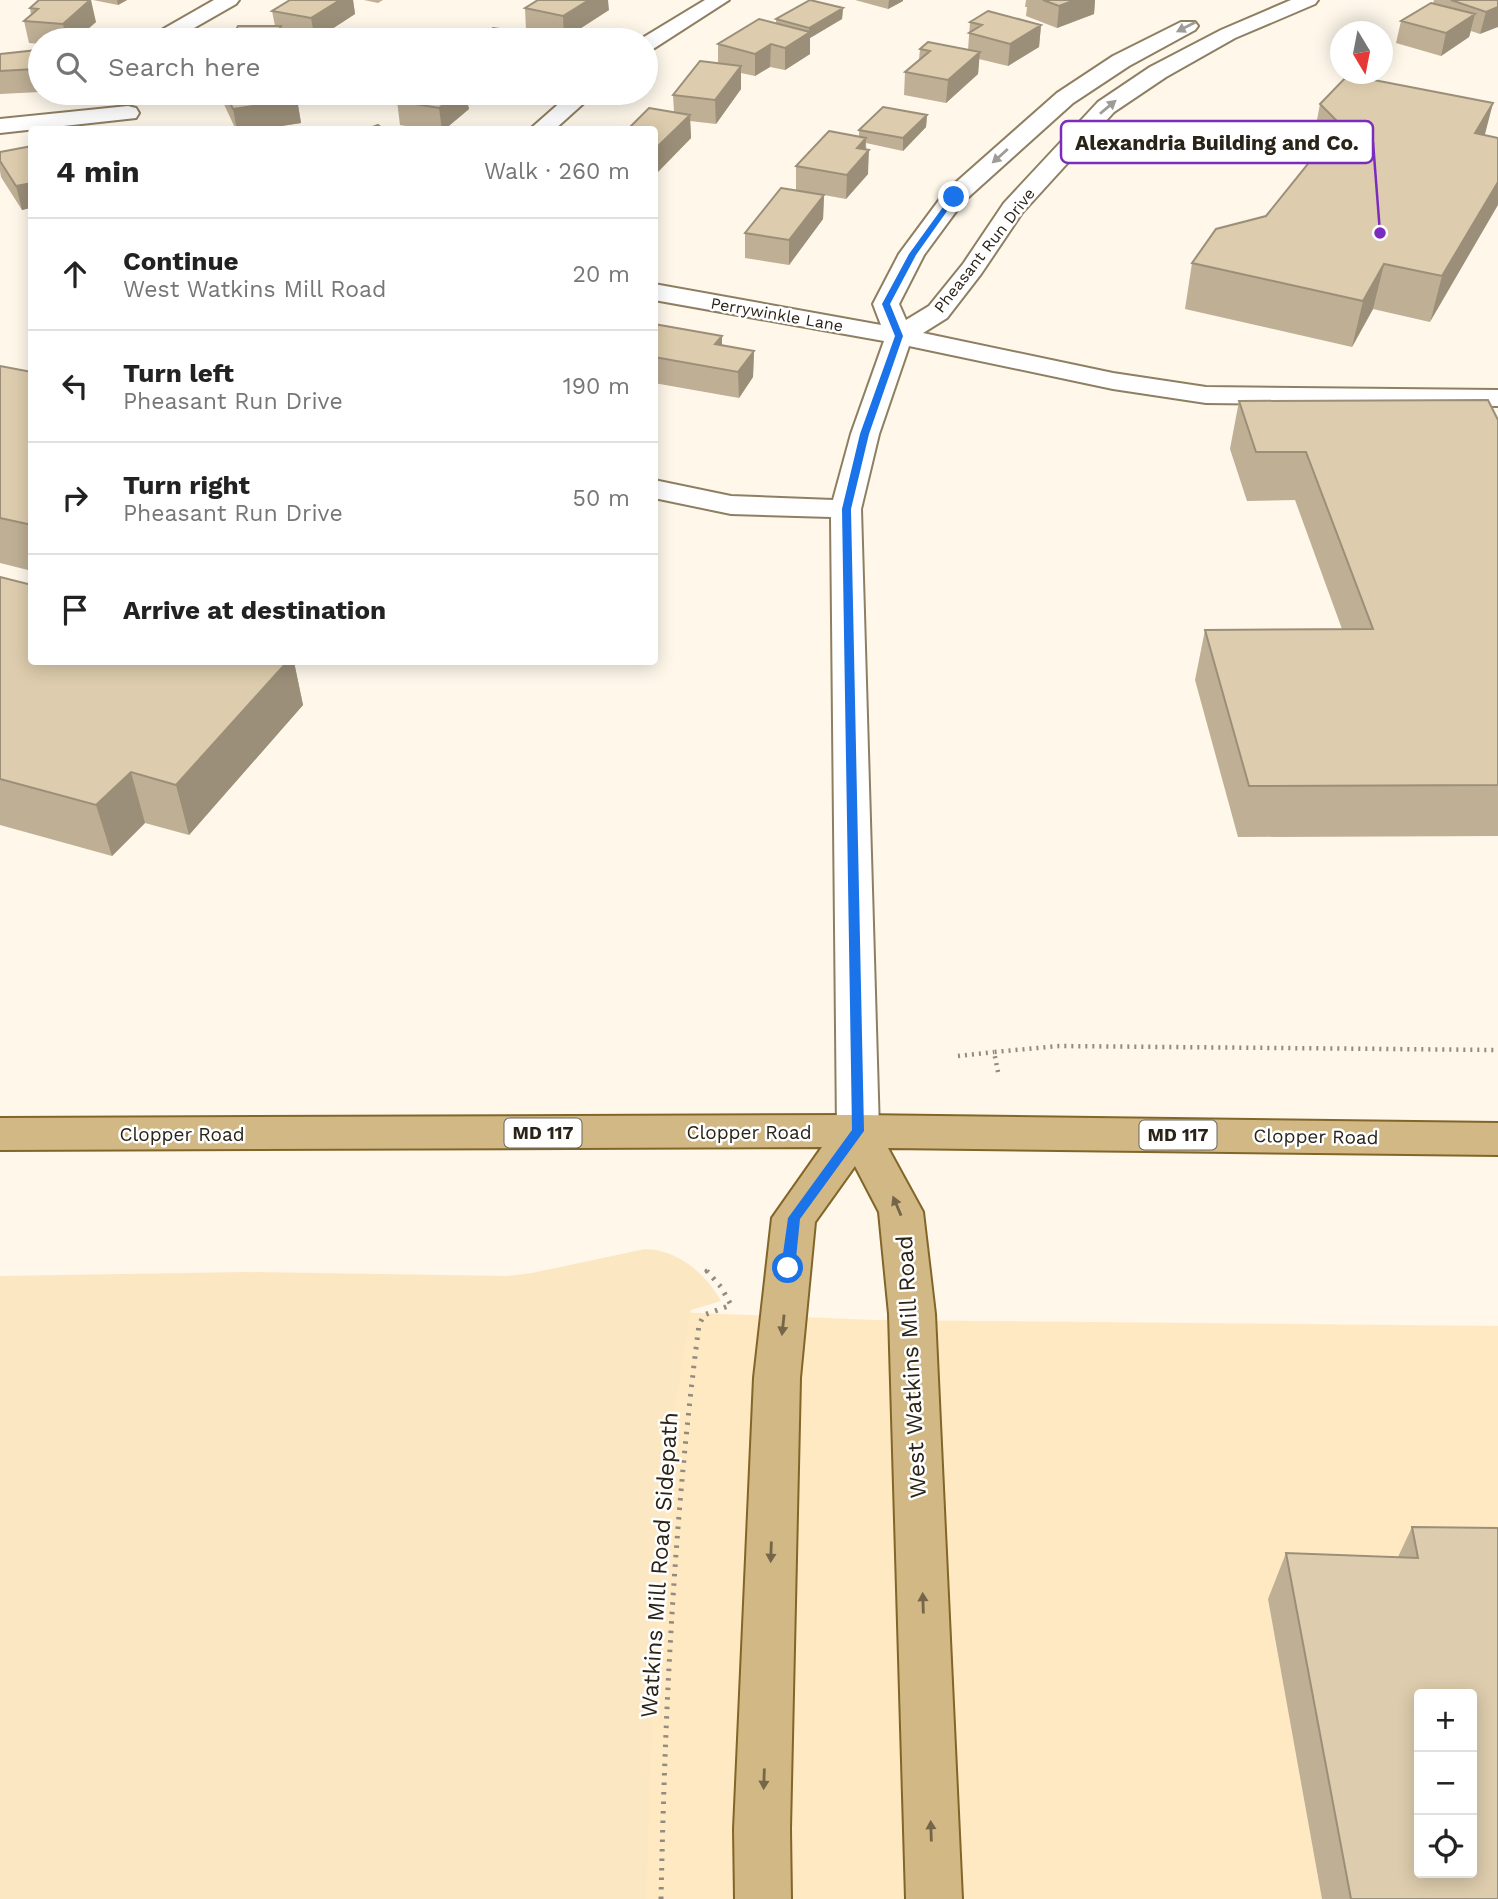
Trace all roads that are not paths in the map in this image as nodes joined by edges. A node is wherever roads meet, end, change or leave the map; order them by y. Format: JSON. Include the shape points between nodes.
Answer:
{"nodes":[{"id":1,"x":229,"y":0,"type":"edge"},
{"id":2,"x":719,"y":0,"type":"edge"},
{"id":3,"x":1308,"y":0,"type":"edge"},
{"id":4,"x":1205,"y":19,"type":"dead end"},
{"id":5,"x":179,"y":28,"type":"edge"},
{"id":6,"x":658,"y":38,"type":"edge"},
{"id":7,"x":570,"y":105,"type":"edge"},
{"id":8,"x":130,"y":112,"type":"edge"},
{"id":9,"x":0,"y":126,"type":"edge"},
{"id":10,"x":545,"y":126,"type":"edge"},
{"id":11,"x":658,"y":293,"type":"edge"},
{"id":12,"x":899,"y":336,"type":"junction"},
{"id":13,"x":1498,"y":398,"type":"edge"},
{"id":14,"x":658,"y":490,"type":"edge"},
{"id":15,"x":846,"y":509,"type":"junction"},
{"id":16,"x":858,"y":1131,"type":"junction"},
{"id":17,"x":0,"y":1134,"type":"edge"},
{"id":18,"x":1498,"y":1139,"type":"edge"},
{"id":19,"x":763,"y":1899,"type":"edge"},
{"id":20,"x":934,"y":1899,"type":"edge"}],
"edges":[{"from":1,"to":5,"type":"street"},
{"from":2,"to":6,"type":"street"},
{"from":12,"to":3,"type":"street","name":"Pheasant Run Drive","one_way":true,"via":[[938,312],[1013,208],[1105,107],[1216,40]]},
{"from":4,"to":12,"type":"street","one_way":true,"via":[[1121,61],[1065,98],[954,197],[912,254],[886,304]]},
{"from":7,"to":10,"type":"street"},
{"from":8,"to":9,"type":"street"},
{"from":11,"to":12,"type":"street","name":"Perrywinkle Lane"},
{"from":12,"to":13,"type":"street","name":"Perrywinkle Lane","via":[[1113,381],[1206,395]]},
{"from":12,"to":15,"type":"street","via":[[865,434]]},
{"from":14,"to":15,"type":"street","via":[[731,505]]},
{"from":15,"to":16,"type":"street"},
{"from":16,"to":17,"type":"main road","name":"Clopper Road","number":"MD 117"},
{"from":16,"to":18,"type":"main road","name":"Clopper Road","number":"MD 117"},
{"from":16,"to":19,"type":"main road","one_way":true,"via":[[794,1218],[777,1378]]},
{"from":20,"to":16,"type":"main road","name":"West Watkins Mill Road","one_way":true,"via":[[912,1314],[901,1212]]}]}
